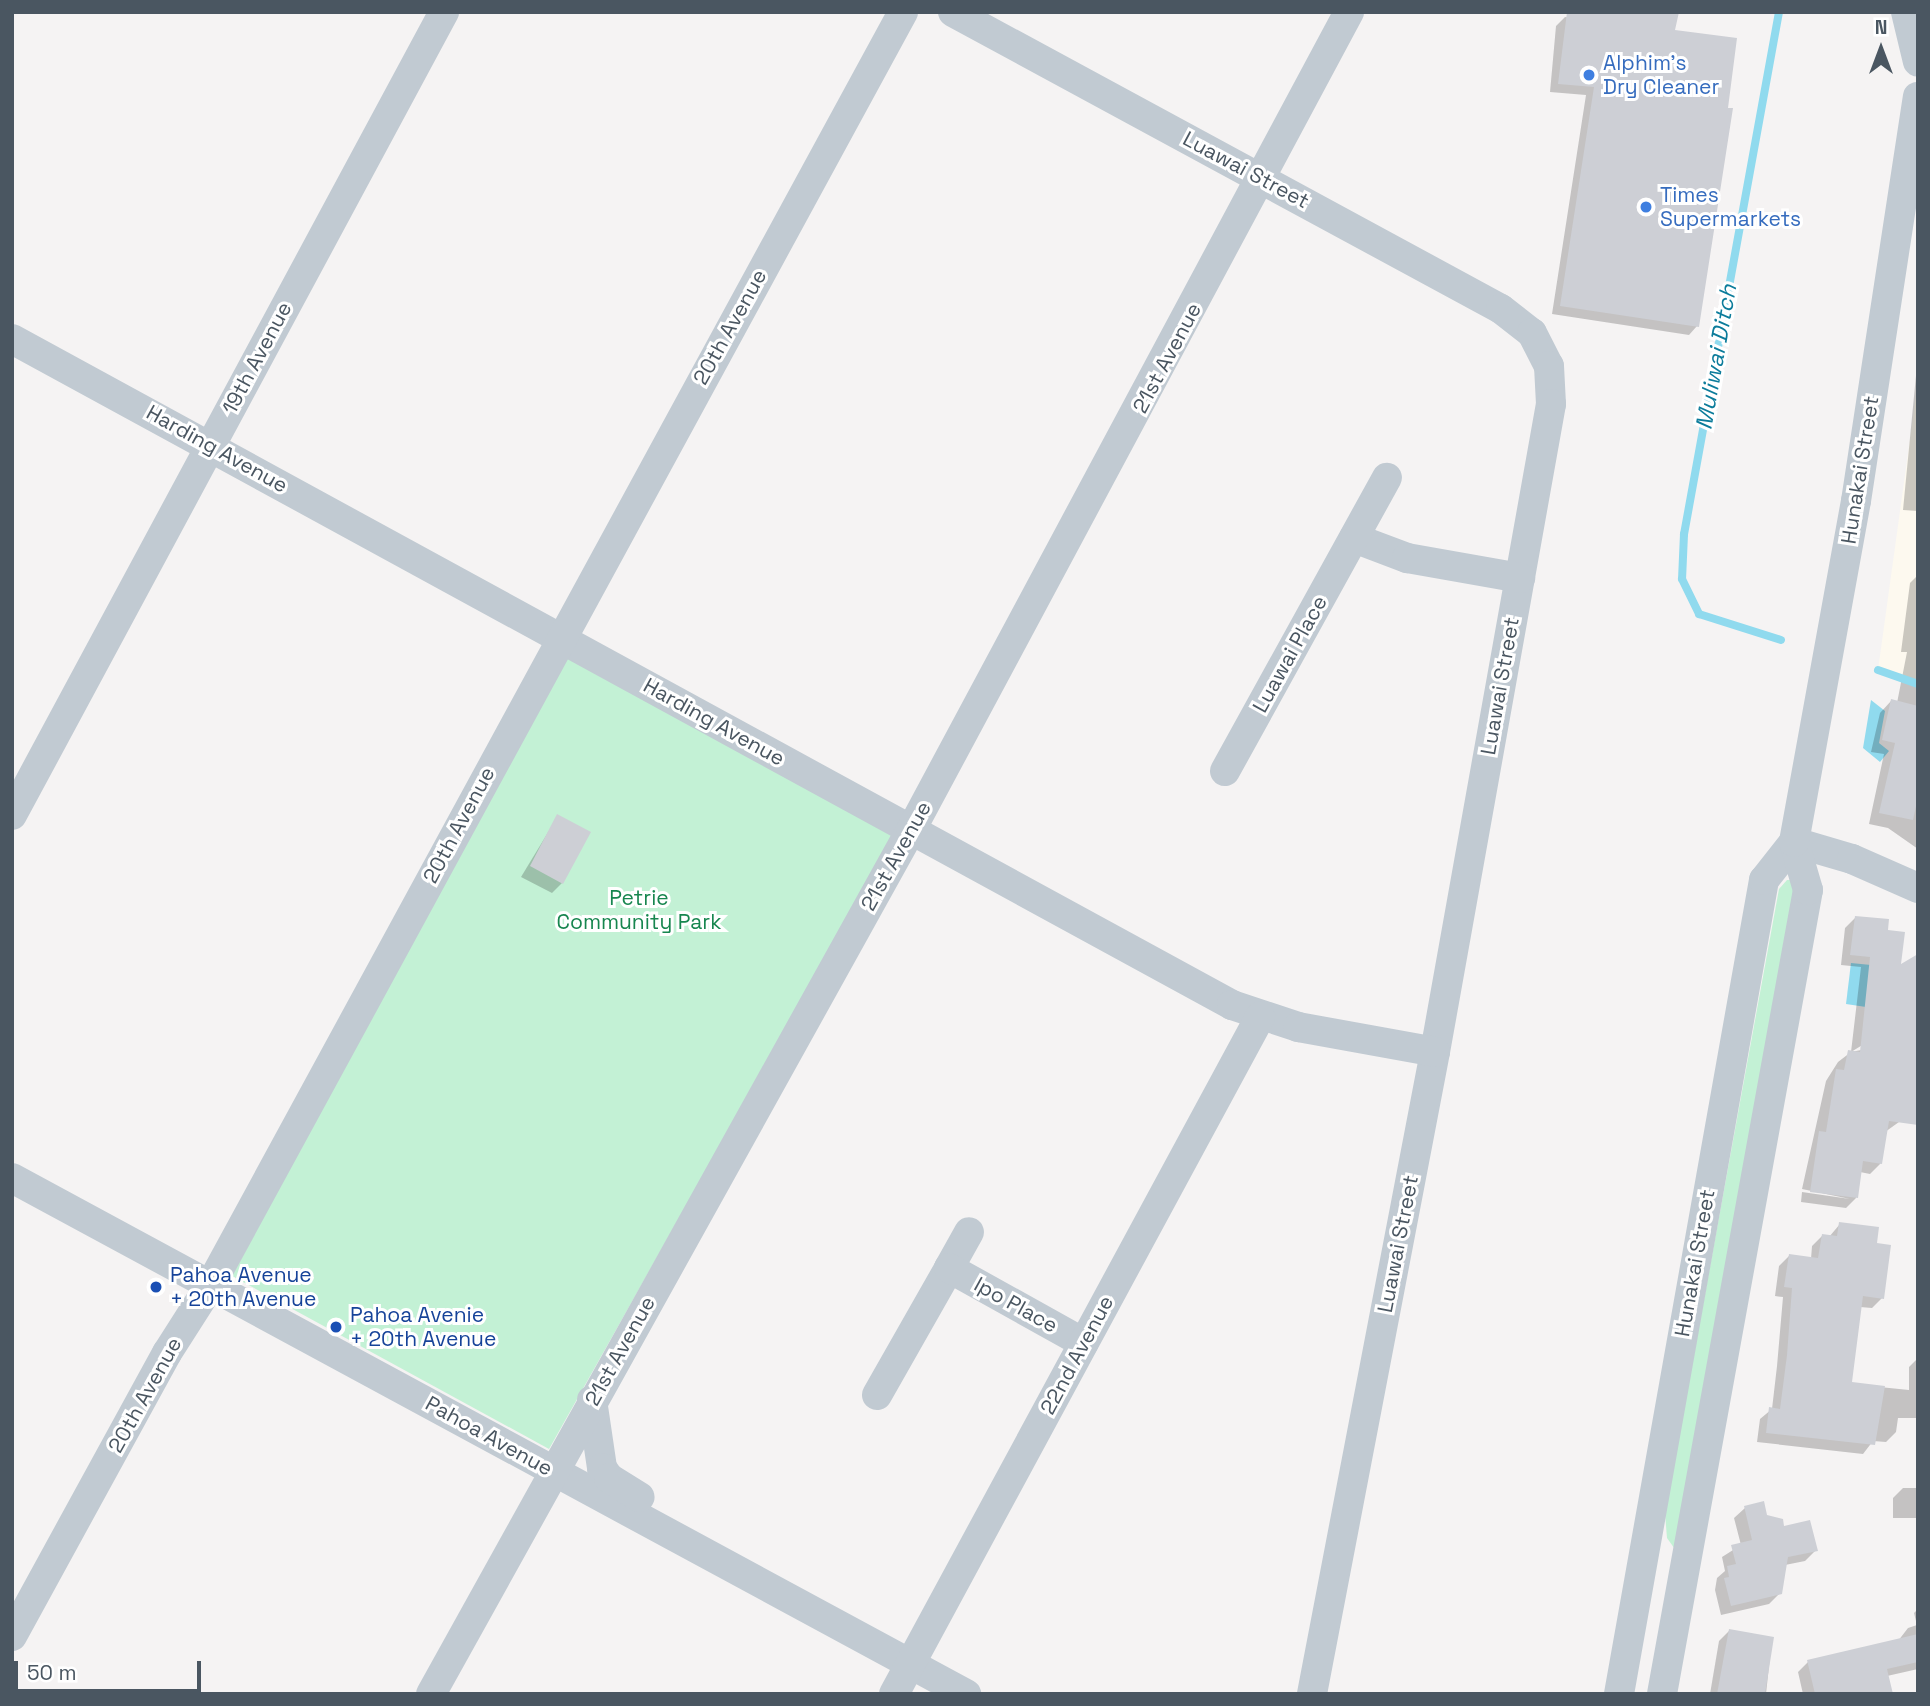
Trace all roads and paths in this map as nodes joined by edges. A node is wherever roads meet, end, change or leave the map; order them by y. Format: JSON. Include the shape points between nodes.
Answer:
{"nodes":[{"id":1,"x":444,"y":12,"type":"edge"},
{"id":2,"x":903,"y":12,"type":"edge"},
{"id":3,"x":953,"y":12,"type":"edge"},
{"id":4,"x":1349,"y":12,"type":"edge"},
{"id":5,"x":1906,"y":12,"type":"edge"},
{"id":6,"x":1918,"y":62,"type":"edge"},
{"id":7,"x":1918,"y":97,"type":"edge"},
{"id":8,"x":1263,"y":179,"type":"junction"},
{"id":9,"x":12,"y":339,"type":"edge"},
{"id":10,"x":210,"y":445,"type":"junction"},
{"id":11,"x":1387,"y":478,"type":"dead end"},
{"id":12,"x":1354,"y":538,"type":"junction"},
{"id":13,"x":1520,"y":578,"type":"junction"},
{"id":14,"x":560,"y":637,"type":"junction"},
{"id":15,"x":1225,"y":771,"type":"dead end"},
{"id":16,"x":12,"y":816,"type":"edge"},
{"id":17,"x":911,"y":830,"type":"junction"},
{"id":18,"x":1794,"y":842,"type":"junction"},
{"id":19,"x":1918,"y":888,"type":"edge"},
{"id":20,"x":1260,"y":1017,"type":"junction"},
{"id":21,"x":1435,"y":1052,"type":"junction"},
{"id":22,"x":12,"y":1178,"type":"edge"},
{"id":23,"x":969,"y":1232,"type":"dead end"},
{"id":24,"x":949,"y":1268,"type":"junction"},
{"id":25,"x":211,"y":1284,"type":"junction"},
{"id":26,"x":1084,"y":1343,"type":"junction"},
{"id":27,"x":877,"y":1395,"type":"dead end"},
{"id":28,"x":592,"y":1400,"type":"junction"},
{"id":29,"x":552,"y":1471,"type":"junction"},
{"id":30,"x":719,"y":1560,"type":"junction"},
{"id":31,"x":12,"y":1636,"type":"edge"},
{"id":32,"x":911,"y":1662,"type":"junction"},
{"id":33,"x":431,"y":1694,"type":"edge"},
{"id":34,"x":894,"y":1694,"type":"edge"},
{"id":35,"x":966,"y":1694,"type":"edge"},
{"id":36,"x":1312,"y":1694,"type":"edge"},
{"id":37,"x":1619,"y":1694,"type":"edge"},
{"id":38,"x":1662,"y":1694,"type":"edge"}],
"edges":[{"from":1,"to":10,"type":"street","name":"19th Avenue"},
{"from":2,"to":14,"type":"street","name":"20th Avenue"},
{"from":3,"to":8,"type":"street","name":"Luawai Street"},
{"from":4,"to":8,"type":"street","name":"21st Avenue"},
{"from":5,"to":6,"type":"street"},
{"from":7,"to":18,"type":"street","name":"Hunakai Street","via":[[1854,514]]},
{"from":8,"to":13,"type":"street","name":"Luawai Street","via":[[1501,309],[1532,332],[1544,349],[1551,404]]},
{"from":8,"to":17,"type":"street","name":"21st Avenue"},
{"from":9,"to":10,"type":"street","name":"Harding Avenue"},
{"from":10,"to":14,"type":"street","name":"Harding Avenue"},
{"from":10,"to":16,"type":"street","name":"19th Avenue"},
{"from":11,"to":12,"type":"street","name":"Luawai Place"},
{"from":12,"to":13,"type":"street","via":[[1407,558]]},
{"from":12,"to":15,"type":"street","name":"Luawai Place"},
{"from":13,"to":21,"type":"street","name":"Luawai Street"},
{"from":14,"to":17,"type":"street","name":"Harding Avenue"},
{"from":14,"to":25,"type":"street","name":"20th Avenue"},
{"from":17,"to":20,"type":"street","name":"Harding Avenue"},
{"from":17,"to":28,"type":"street","name":"21st Avenue"},
{"from":18,"to":19,"type":"street","via":[[1852,859]]},
{"from":18,"to":37,"type":"street","name":"Hunakai Street","via":[[1764,880]]},
{"from":18,"to":38,"type":"street","name":"Hunakai Street","via":[[1808,890]]},
{"from":20,"to":21,"type":"street","name":"Harding Avenue"},
{"from":20,"to":26,"type":"street","name":"22nd Avenue"},
{"from":21,"to":36,"type":"street","name":"Luawai Street"},
{"from":22,"to":25,"type":"street","name":"Pahoa Avenue"},
{"from":23,"to":24,"type":"street","name":"Ipo Place"},
{"from":24,"to":26,"type":"street","name":"Ipo Place"},
{"from":24,"to":27,"type":"street","name":"Ipo Place"},
{"from":25,"to":29,"type":"street","name":"Pahoa Avenue"},
{"from":25,"to":31,"type":"street","name":"20th Avenue","via":[[167,1353]]},
{"from":26,"to":32,"type":"street","name":"22nd Avenue"},
{"from":28,"to":29,"type":"street","name":"21st Avenue"},
{"from":28,"to":30,"type":"street","via":[[596,1447],[609,1478],[676,1517]]},
{"from":29,"to":30,"type":"street","name":"Pahoa Avenue"},
{"from":29,"to":33,"type":"street","name":"21st Avenue"},
{"from":30,"to":32,"type":"street","name":"Pahoa Avenue"},
{"from":32,"to":34,"type":"street","name":"22nd Avenue"},
{"from":32,"to":35,"type":"street","name":"Pahoa Avenue"}]}
